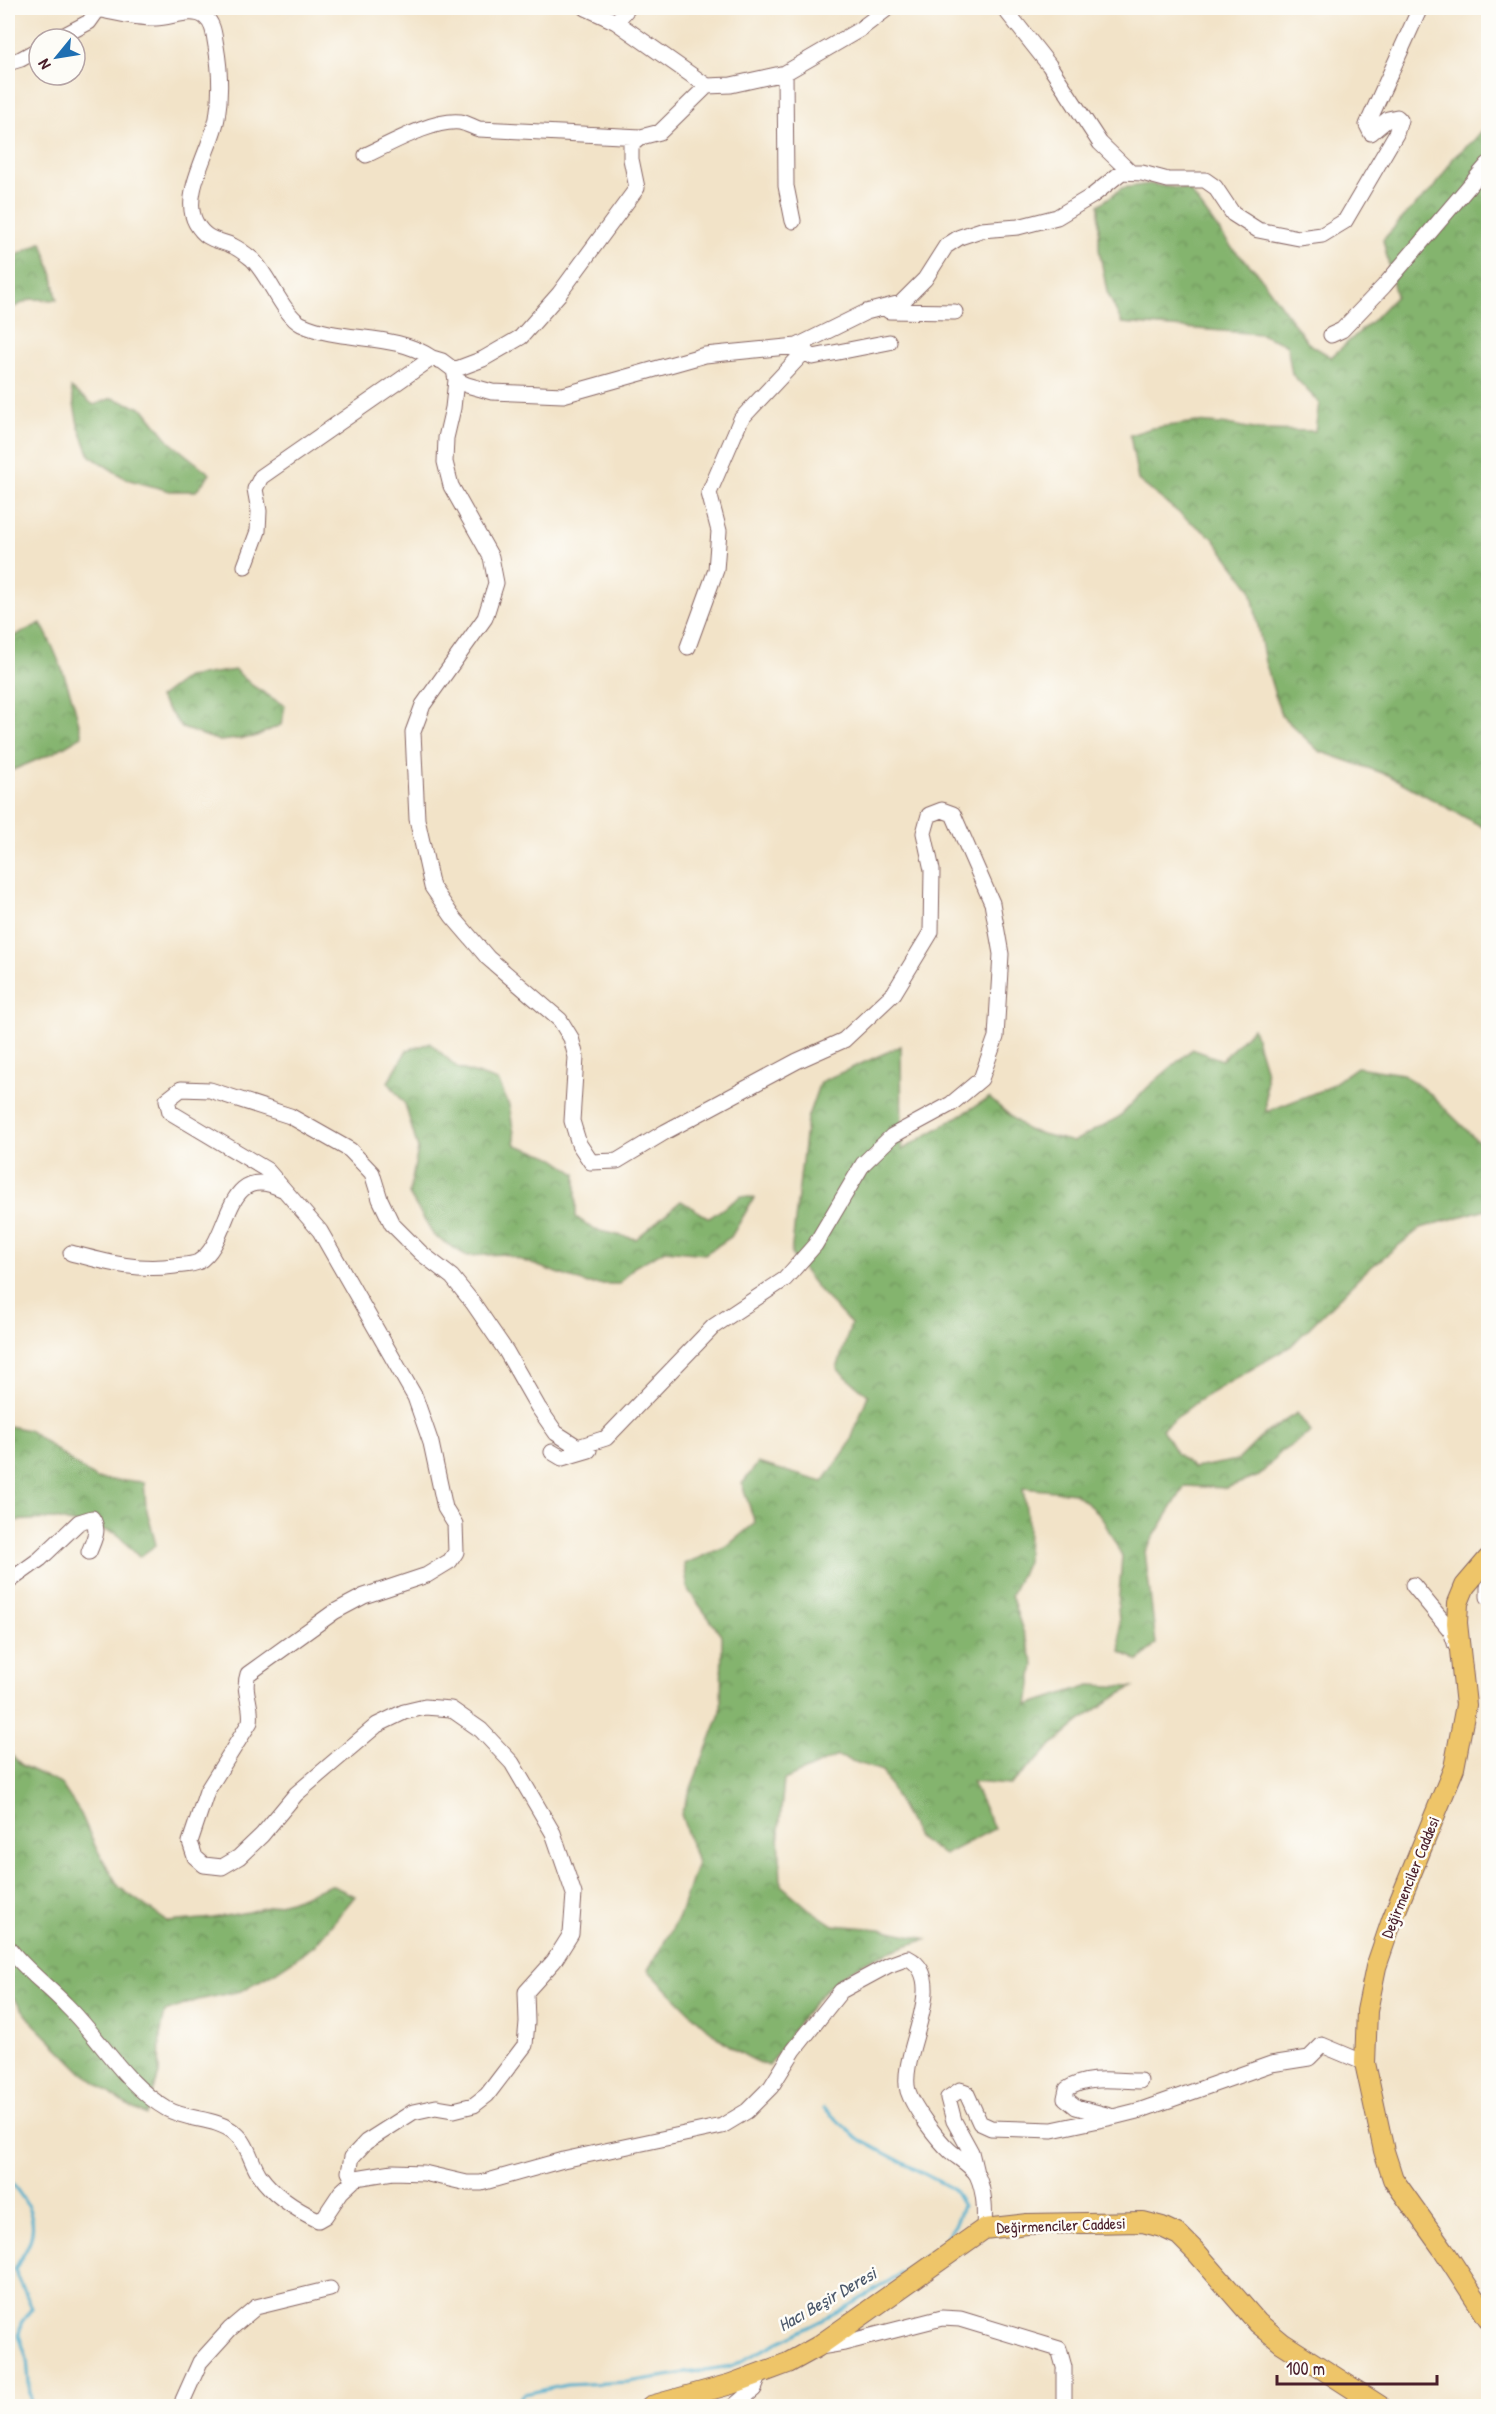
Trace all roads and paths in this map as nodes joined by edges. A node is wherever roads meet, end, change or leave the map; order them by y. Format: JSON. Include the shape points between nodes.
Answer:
{"nodes":[{"id":1,"x":98,"y":8,"type":"edge"},
{"id":2,"x":586,"y":8,"type":"edge"},
{"id":3,"x":627,"y":8,"type":"edge"},
{"id":4,"x":888,"y":8,"type":"edge"},
{"id":5,"x":1004,"y":8,"type":"edge"},
{"id":6,"x":1420,"y":8,"type":"edge"},
{"id":7,"x":616,"y":22,"type":"junction"},
{"id":8,"x":80,"y":27,"type":"edge"},
{"id":9,"x":27,"y":56,"type":"edge"},
{"id":10,"x":8,"y":63,"type":"edge"},
{"id":11,"x":785,"y":73,"type":"junction"},
{"id":12,"x":707,"y":86,"type":"junction"},
{"id":13,"x":640,"y":137,"type":"junction"},
{"id":14,"x":366,"y":155,"type":"dead end"},
{"id":15,"x":1488,"y":164,"type":"edge"},
{"id":16,"x":1130,"y":172,"type":"junction"},
{"id":17,"x":793,"y":221,"type":"dead end"},
{"id":18,"x":877,"y":309,"type":"junction"},
{"id":19,"x":955,"y":312,"type":"dead end"},
{"id":20,"x":1331,"y":335,"type":"dead end"},
{"id":21,"x":889,"y":342,"type":"dead end"},
{"id":22,"x":801,"y":348,"type":"junction"},
{"id":23,"x":432,"y":358,"type":"junction"},
{"id":24,"x":455,"y":375,"type":"junction"},
{"id":25,"x":245,"y":566,"type":"dead end"},
{"id":26,"x":688,"y":647,"type":"dead end"},
{"id":27,"x":285,"y":1190,"type":"junction"},
{"id":28,"x":71,"y":1253,"type":"dead end"},
{"id":29,"x":606,"y":1438,"type":"junction"},
{"id":30,"x":552,"y":1452,"type":"dead end"},
{"id":31,"x":89,"y":1552,"type":"dead end"},
{"id":32,"x":1488,"y":1559,"type":"edge"},
{"id":33,"x":8,"y":1582,"type":"edge"},
{"id":34,"x":1413,"y":1585,"type":"dead end"},
{"id":35,"x":1488,"y":1587,"type":"edge"},
{"id":36,"x":1488,"y":1597,"type":"edge"},
{"id":37,"x":1461,"y":1657,"type":"junction"},
{"id":38,"x":8,"y":1947,"type":"edge"},
{"id":39,"x":1365,"y":2063,"type":"junction"},
{"id":40,"x":1140,"y":2082,"type":"dead end"},
{"id":41,"x":1113,"y":2117,"type":"junction"},
{"id":42,"x":976,"y":2173,"type":"junction"},
{"id":43,"x":353,"y":2180,"type":"junction"},
{"id":44,"x":984,"y":2229,"type":"junction"},
{"id":45,"x":330,"y":2289,"type":"dead end"},
{"id":46,"x":1488,"y":2318,"type":"edge"},
{"id":47,"x":817,"y":2347,"type":"junction"},
{"id":48,"x":760,"y":2374,"type":"junction"},
{"id":49,"x":183,"y":2406,"type":"edge"},
{"id":50,"x":651,"y":2406,"type":"edge"},
{"id":51,"x":734,"y":2406,"type":"edge"},
{"id":52,"x":1064,"y":2406,"type":"edge"},
{"id":53,"x":1380,"y":2406,"type":"edge"}],
"edges":[{"from":1,"to":8,"type":"street","via":[[89,22]]},
{"from":1,"to":23,"type":"street","via":[[157,18],[188,13],[204,16],[213,26],[220,68],[217,118],[192,192],[196,223],[213,241],[233,246],[252,260],[298,323],[417,348]]},
{"from":2,"to":7,"type":"street"},
{"from":3,"to":7,"type":"street"},
{"from":4,"to":11,"type":"street","via":[[859,30]]},
{"from":5,"to":16,"type":"street","via":[[1049,65],[1100,143]]},
{"from":6,"to":16,"type":"street","via":[[1367,125],[1371,134],[1388,119],[1397,117],[1400,120],[1396,134],[1345,221],[1322,235],[1299,238],[1258,230],[1233,214],[1215,187],[1205,180],[1168,180]]},
{"from":7,"to":12,"type":"street"},
{"from":9,"to":10,"type":"street"},
{"from":11,"to":12,"type":"street","via":[[731,86]]},
{"from":11,"to":17,"type":"street","via":[[786,186]]},
{"from":12,"to":13,"type":"street","via":[[660,132]]},
{"from":13,"to":14,"type":"street","via":[[479,129],[461,122],[444,123]]},
{"from":13,"to":24,"type":"street","via":[[631,145],[638,188],[559,294],[521,337]]},
{"from":15,"to":20,"type":"street","via":[[1384,285],[1342,330]]},
{"from":16,"to":18,"type":"street","via":[[1122,172],[1057,217],[960,237],[946,246],[925,279],[901,303]]},
{"from":18,"to":19,"type":"street"},
{"from":18,"to":22,"type":"street"},
{"from":21,"to":22,"type":"street","via":[[813,357]]},
{"from":22,"to":24,"type":"street","via":[[705,355],[563,395],[492,392],[467,386]]},
{"from":22,"to":26,"type":"street","via":[[741,419],[709,493],[718,531],[716,570]]},
{"from":23,"to":24,"type":"street","via":[[442,360]]},
{"from":23,"to":25,"type":"street","via":[[261,477],[255,489],[258,531]]},
{"from":24,"to":29,"type":"street","via":[[445,462],[451,486],[491,557],[496,583],[485,618],[423,705],[413,732],[417,819],[432,888],[488,958],[554,1014],[571,1038],[576,1057],[572,1121],[579,1144],[591,1162],[617,1161],[746,1088],[844,1040],[894,993],[931,932],[932,870],[924,833],[929,815],[942,810],[953,814],[992,903],[1001,954],[996,1037],[981,1079],[951,1104],[892,1136],[863,1164],[815,1245],[785,1279],[714,1326]]},
{"from":27,"to":28,"type":"street","via":[[268,1182],[245,1188],[234,1199],[207,1255],[196,1263],[151,1269],[120,1266]]},
{"from":27,"to":29,"type":"street","via":[[267,1170],[171,1112],[167,1100],[181,1089],[210,1089],[290,1116],[350,1150],[372,1173],[392,1224],[421,1254],[452,1277],[473,1303],[556,1433],[578,1447]]},
{"from":27,"to":43,"type":"street","via":[[320,1231],[415,1397],[431,1443],[445,1508],[455,1524],[456,1552],[450,1561],[427,1575],[364,1596],[334,1612],[248,1674],[244,1684],[252,1710],[250,1722],[207,1791],[190,1842],[195,1857],[204,1866],[222,1867],[239,1857],[296,1794],[377,1725],[425,1707],[451,1709],[481,1730],[512,1763],[553,1833],[574,1894],[571,1934],[554,1961],[526,1992],[525,2044],[487,2096],[474,2105],[454,2110],[436,2107],[413,2112],[366,2142],[352,2157]]},
{"from":29,"to":30,"type":"street","via":[[594,1448],[562,1458]]},
{"from":31,"to":33,"type":"street","via":[[97,1535],[92,1518],[79,1522]]},
{"from":32,"to":37,"type":"main road","name":"Değirmenciler Caddesi","via":[[1465,1586],[1458,1603]]},
{"from":34,"to":37,"type":"street","via":[[1450,1631]]},
{"from":35,"to":36,"type":"street"},
{"from":37,"to":39,"type":"main road","name":"Değirmenciler Caddesi","via":[[1466,1705],[1454,1768],[1376,1967],[1367,2011]]},
{"from":38,"to":43,"type":"street","via":[[67,2006],[136,2087],[169,2111],[219,2124],[234,2132],[243,2140],[260,2176],[294,2207],[318,2220]]},
{"from":39,"to":41,"type":"street","via":[[1322,2045],[1309,2058],[1271,2064]]},
{"from":39,"to":46,"type":"main road","name":"Değirmenciler Caddesi","via":[[1393,2179]]},
{"from":40,"to":41,"type":"street","via":[[1092,2080],[1067,2089],[1065,2098],[1076,2107]]},
{"from":41,"to":42,"type":"street","via":[[1052,2130],[992,2128],[980,2123],[966,2092],[953,2092],[948,2098],[954,2121],[971,2152]]},
{"from":42,"to":43,"type":"street","via":[[948,2149],[908,2090],[909,2062],[926,2004],[922,1972],[908,1958],[841,1991],[794,2050],[771,2087],[747,2111],[722,2126],[563,2160],[481,2183],[393,2172]]},
{"from":42,"to":44,"type":"street","via":[[985,2210]]},
{"from":44,"to":47,"type":"main road","name":"Değirmenciler Caddesi"},
{"from":44,"to":53,"type":"main road","name":"Değirmenciler Caddesi","via":[[1027,2224],[1143,2222],[1162,2227],[1179,2235],[1197,2253],[1258,2323]]},
{"from":45,"to":49,"type":"street","via":[[256,2307],[200,2362]]},
{"from":47,"to":48,"type":"main road","name":"Değirmenciler Caddesi"},
{"from":47,"to":52,"type":"street","via":[[942,2318],[960,2319],[1059,2349],[1064,2367]]},
{"from":48,"to":50,"type":"main road","name":"Değirmenciler Caddesi"},
{"from":48,"to":51,"type":"street","via":[[754,2389]]}]}
